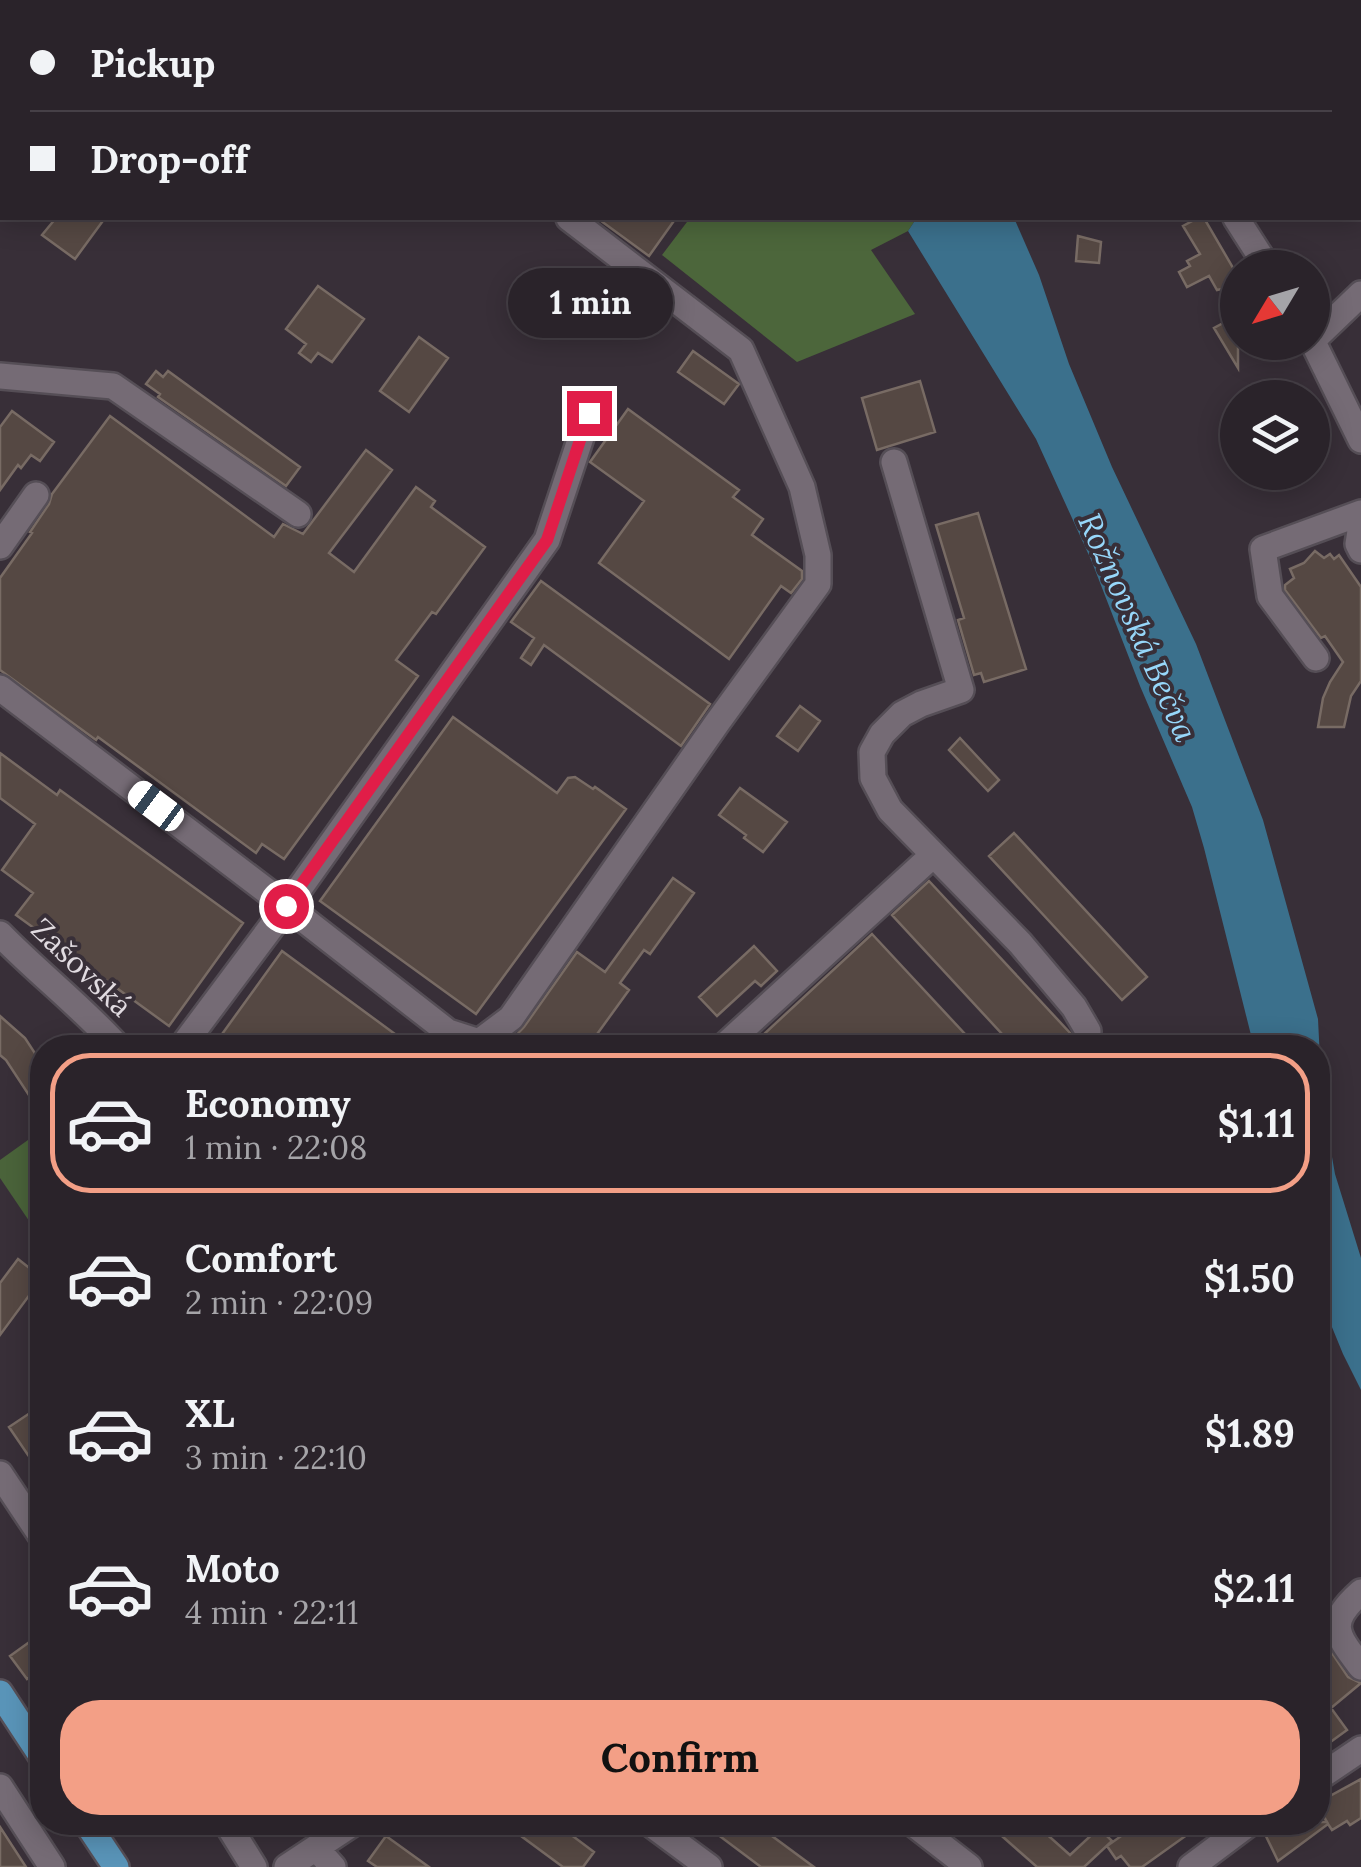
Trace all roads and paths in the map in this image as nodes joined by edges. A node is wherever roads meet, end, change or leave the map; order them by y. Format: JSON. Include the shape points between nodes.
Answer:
{"nodes":[{"id":1,"x":572,"y":220,"type":"edge"},
{"id":2,"x":1237,"y":220,"type":"edge"},
{"id":3,"x":1256,"y":250,"type":"edge"},
{"id":4,"x":1361,"y":294,"type":"edge"},
{"id":5,"x":1330,"y":324,"type":"edge"},
{"id":6,"x":1323,"y":360,"type":"edge"},
{"id":7,"x":0,"y":376,"type":"edge"},
{"id":8,"x":589,"y":413,"type":"dead end"},
{"id":9,"x":1361,"y":440,"type":"edge"},
{"id":10,"x":894,"y":462,"type":"dead end"},
{"id":11,"x":36,"y":496,"type":"dead end"},
{"id":12,"x":1361,"y":512,"type":"edge"},
{"id":13,"x":298,"y":514,"type":"dead end"},
{"id":14,"x":1361,"y":525,"type":"edge"},
{"id":15,"x":0,"y":546,"type":"edge"},
{"id":16,"x":1361,"y":550,"type":"edge"},
{"id":17,"x":1316,"y":658,"type":"dead end"},
{"id":18,"x":0,"y":688,"type":"edge"},
{"id":19,"x":932,"y":856,"type":"junction"},
{"id":20,"x":286,"y":906,"type":"junction"},
{"id":21,"x":0,"y":934,"type":"edge"},
{"id":22,"x":107,"y":1035,"type":"edge"},
{"id":23,"x":191,"y":1035,"type":"edge"},
{"id":24,"x":458,"y":1035,"type":"edge"},
{"id":25,"x":489,"y":1035,"type":"edge"},
{"id":26,"x":736,"y":1035,"type":"edge"},
{"id":27,"x":1088,"y":1035,"type":"edge"},
{"id":28,"x":0,"y":1474,"type":"edge"},
{"id":29,"x":30,"y":1520,"type":"edge"},
{"id":30,"x":1361,"y":1592,"type":"edge"},
{"id":31,"x":1361,"y":1667,"type":"edge"},
{"id":32,"x":0,"y":1693,"type":"edge"},
{"id":33,"x":30,"y":1739,"type":"edge"},
{"id":34,"x":1361,"y":1749,"type":"edge"},
{"id":35,"x":1330,"y":1770,"type":"edge"},
{"id":36,"x":0,"y":1786,"type":"edge"},
{"id":37,"x":30,"y":1833,"type":"edge"},
{"id":38,"x":31,"y":1835,"type":"edge"},
{"id":39,"x":95,"y":1835,"type":"edge"},
{"id":40,"x":234,"y":1835,"type":"edge"},
{"id":41,"x":343,"y":1835,"type":"edge"},
{"id":42,"x":666,"y":1835,"type":"edge"},
{"id":43,"x":928,"y":1835,"type":"edge"},
{"id":44,"x":1234,"y":1835,"type":"edge"},
{"id":45,"x":325,"y":1857,"type":"edge"},
{"id":46,"x":52,"y":1867,"type":"edge"},
{"id":47,"x":116,"y":1867,"type":"edge"},
{"id":48,"x":254,"y":1867,"type":"edge"},
{"id":49,"x":287,"y":1867,"type":"edge"},
{"id":50,"x":709,"y":1867,"type":"edge"},
{"id":51,"x":969,"y":1867,"type":"edge"},
{"id":52,"x":1191,"y":1867,"type":"edge"}],
"edges":[{"from":1,"to":25,"type":"street","via":[[741,350],[802,486],[818,584],[510,1018]]},
{"from":2,"to":3,"type":"street"},
{"from":4,"to":5,"type":"street"},
{"from":6,"to":9,"type":"street"},
{"from":7,"to":13,"type":"street","via":[[113,386]]},
{"from":8,"to":20,"type":"street","via":[[547,540]]},
{"from":10,"to":19,"type":"street","via":[[960,690],[902,714],[882,734],[872,752],[873,778],[890,810]]},
{"from":11,"to":15,"type":"street"},
{"from":12,"to":17,"type":"street","via":[[1263,550],[1270,596]]},
{"from":14,"to":16,"type":"street"},
{"from":18,"to":20,"type":"street"},
{"from":19,"to":26,"type":"street"},
{"from":19,"to":27,"type":"street","via":[[1020,944],[1074,1007]]},
{"from":20,"to":23,"type":"street"},
{"from":20,"to":24,"type":"street"},
{"from":21,"to":22,"type":"street","name":"Zašovská"},
{"from":28,"to":29,"type":"street"},
{"from":30,"to":31,"type":"street","via":[[1339,1620],[1342,1642]]},
{"from":32,"to":33,"type":"main road"},
{"from":34,"to":35,"type":"street"},
{"from":36,"to":37,"type":"street"},
{"from":38,"to":46,"type":"street"},
{"from":39,"to":47,"type":"main road"},
{"from":40,"to":48,"type":"street"},
{"from":41,"to":45,"type":"street"},
{"from":42,"to":50,"type":"street"},
{"from":43,"to":51,"type":"street"},
{"from":44,"to":52,"type":"street"},
{"from":45,"to":49,"type":"street"}]}
